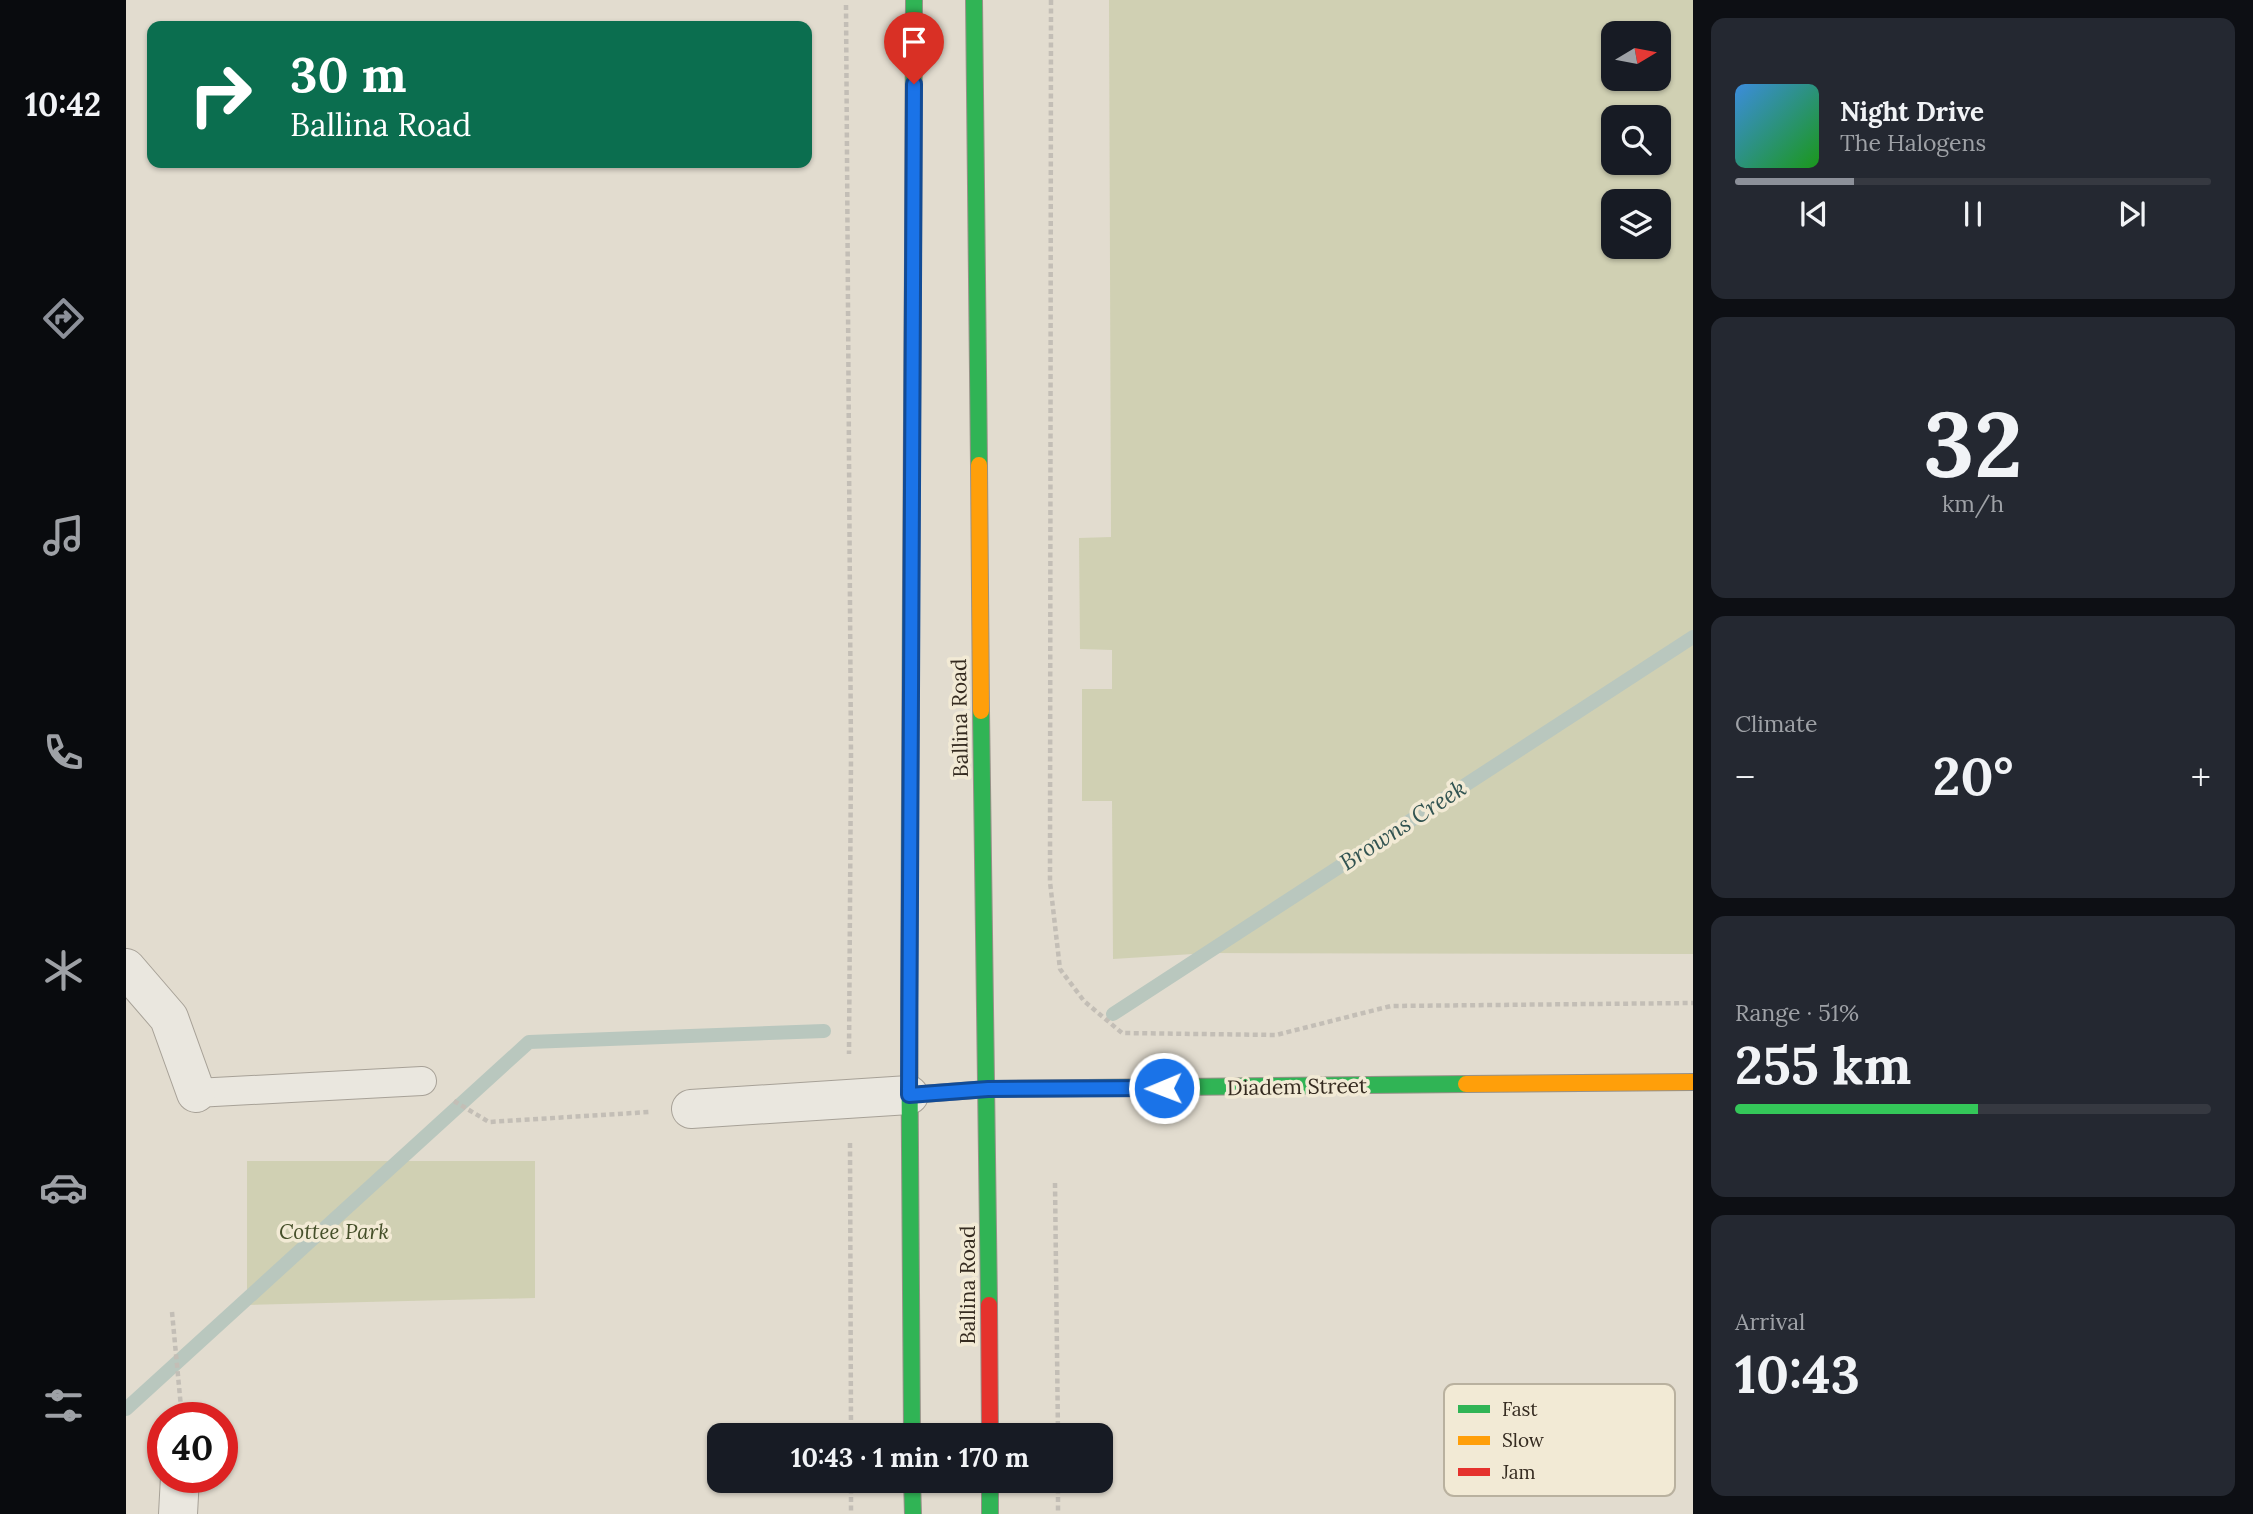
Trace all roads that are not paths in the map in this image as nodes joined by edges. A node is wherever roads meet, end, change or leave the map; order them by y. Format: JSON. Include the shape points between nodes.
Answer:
{"nodes":[{"id":1,"x":914,"y":0,"type":"edge"},
{"id":2,"x":974,"y":0,"type":"edge"},
{"id":3,"x":126,"y":968,"type":"edge"},
{"id":4,"x":422,"y":1081,"type":"dead end"},
{"id":5,"x":1693,"y":1082,"type":"edge"},
{"id":6,"x":988,"y":1089,"type":"junction"},
{"id":7,"x":195,"y":1093,"type":"joint"},
{"id":8,"x":909,"y":1095,"type":"junction"},
{"id":9,"x":691,"y":1109,"type":"road end"},
{"id":10,"x":912,"y":1423,"type":"edge"},
{"id":11,"x":990,"y":1423,"type":"edge"},
{"id":12,"x":179,"y":1493,"type":"edge"},
{"id":13,"x":912,"y":1493,"type":"edge"},
{"id":14,"x":990,"y":1493,"type":"edge"},
{"id":15,"x":178,"y":1514,"type":"edge"},
{"id":16,"x":913,"y":1514,"type":"edge"},
{"id":17,"x":990,"y":1514,"type":"edge"}],
"edges":[{"from":1,"to":8,"type":"main road"},
{"from":2,"to":6,"type":"main road","name":"Ballina Road"},
{"from":3,"to":7,"type":"street","via":[[169,1018]]},
{"from":4,"to":7,"type":"lane"},
{"from":5,"to":6,"type":"main road","name":"Diadem Street"},
{"from":6,"to":8,"type":"main road","name":"Diadem Street"},
{"from":6,"to":11,"type":"main road","name":"Ballina Road"},
{"from":8,"to":9,"type":"street","name":"Diadem Street"},
{"from":8,"to":10,"type":"main road"},
{"from":12,"to":15,"type":"street"},
{"from":13,"to":16,"type":"main road"},
{"from":14,"to":17,"type":"main road"}]}
